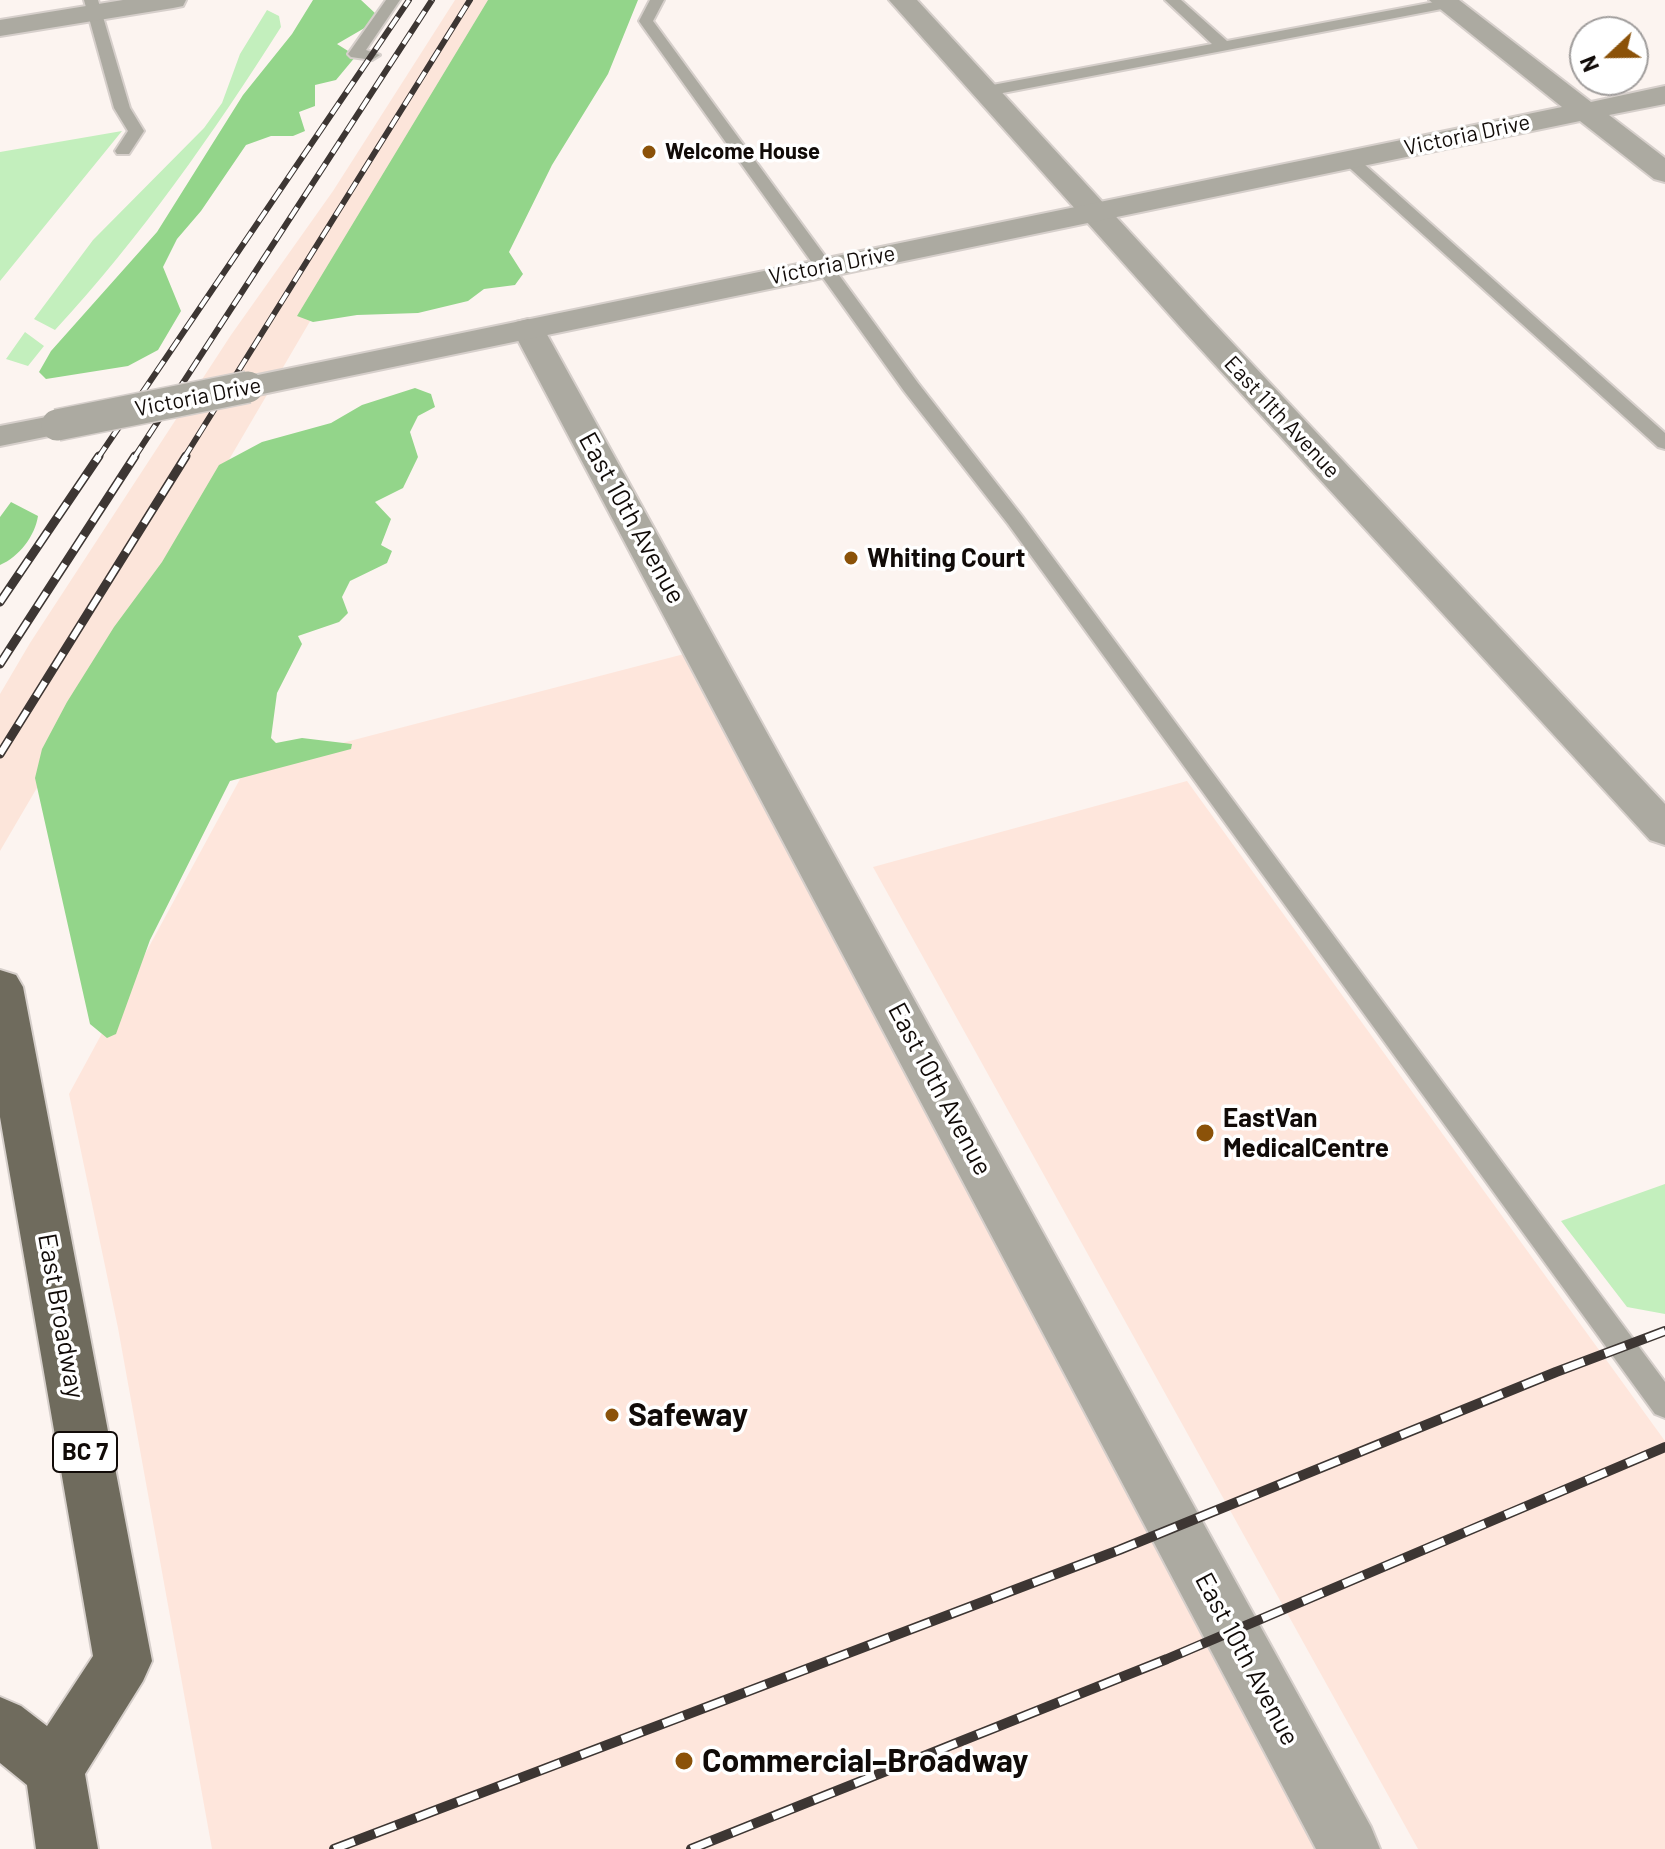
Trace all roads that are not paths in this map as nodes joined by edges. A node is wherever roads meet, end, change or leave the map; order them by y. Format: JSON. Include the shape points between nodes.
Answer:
{"nodes":[{"id":1,"x":173,"y":0,"type":"edge"},
{"id":2,"x":393,"y":0,"type":"edge"},
{"id":3,"x":657,"y":0,"type":"edge"},
{"id":4,"x":902,"y":0,"type":"edge"},
{"id":5,"x":1172,"y":0,"type":"edge"},
{"id":6,"x":1444,"y":2,"type":"edge"},
{"id":7,"x":94,"y":6,"type":"edge"},
{"id":8,"x":0,"y":28,"type":"edge"},
{"id":9,"x":1223,"y":46,"type":"junction"},
{"id":10,"x":372,"y":55,"type":"dead end"},
{"id":11,"x":987,"y":91,"type":"junction"},
{"id":12,"x":1665,"y":95,"type":"edge"},
{"id":13,"x":1585,"y":111,"type":"junction"},
{"id":14,"x":123,"y":151,"type":"dead end"},
{"id":15,"x":1349,"y":159,"type":"junction"},
{"id":16,"x":1665,"y":173,"type":"edge"},
{"id":17,"x":1095,"y":211,"type":"junction"},
{"id":18,"x":827,"y":266,"type":"junction"},
{"id":19,"x":528,"y":329,"type":"junction"},
{"id":20,"x":0,"y":436,"type":"edge"},
{"id":21,"x":1665,"y":443,"type":"edge"},
{"id":22,"x":1665,"y":830,"type":"edge"},
{"id":23,"x":0,"y":987,"type":"edge"},
{"id":24,"x":1665,"y":1405,"type":"edge"},
{"id":25,"x":0,"y":1726,"type":"edge"},
{"id":26,"x":54,"y":1769,"type":"junction"},
{"id":27,"x":67,"y":1849,"type":"edge"},
{"id":28,"x":1349,"y":1849,"type":"edge"}],
"edges":[{"from":1,"to":7,"type":"street"},
{"from":2,"to":10,"type":"lane","via":[[356,54]]},
{"from":3,"to":18,"type":"lane","via":[[646,21]]},
{"from":4,"to":11,"type":"street","name":"East 11th Avenue"},
{"from":5,"to":9,"type":"lane"},
{"from":6,"to":9,"type":"lane"},
{"from":6,"to":13,"type":"street"},
{"from":7,"to":8,"type":"street"},
{"from":7,"to":14,"type":"lane","via":[[122,108],[136,131]]},
{"from":9,"to":11,"type":"lane"},
{"from":11,"to":17,"type":"street","name":"East 11th Avenue"},
{"from":12,"to":13,"type":"street","name":"Victoria Drive"},
{"from":13,"to":15,"type":"street","name":"Victoria Drive"},
{"from":13,"to":16,"type":"street"},
{"from":15,"to":17,"type":"street","name":"Victoria Drive"},
{"from":15,"to":21,"type":"lane"},
{"from":17,"to":18,"type":"street","name":"Victoria Drive"},
{"from":17,"to":22,"type":"street","name":"East 11th Avenue"},
{"from":18,"to":19,"type":"street","name":"Victoria Drive"},
{"from":18,"to":24,"type":"lane"},
{"from":19,"to":20,"type":"street","name":"Victoria Drive","bridge":true},
{"from":19,"to":28,"type":"street","name":"East 10th Avenue"},
{"from":23,"to":26,"type":"main road","name":"East Broadway","number":"BC 7","via":[[123,1661]]},
{"from":25,"to":26,"type":"main road"},
{"from":26,"to":27,"type":"main road"}]}
